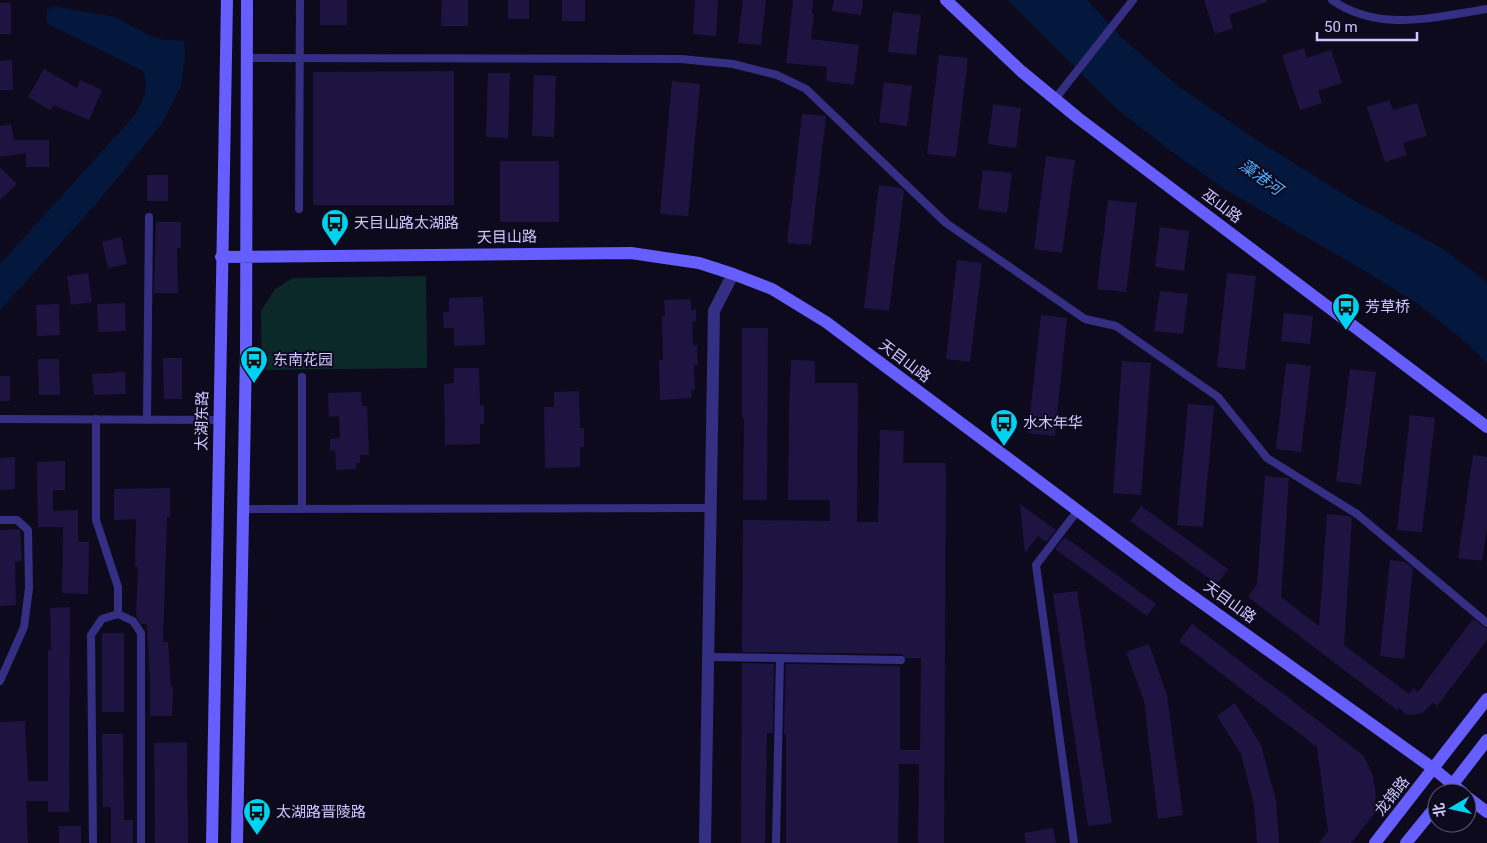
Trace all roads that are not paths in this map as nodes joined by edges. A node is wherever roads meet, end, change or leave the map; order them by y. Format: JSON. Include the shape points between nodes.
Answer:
{"nodes":[{"id":1,"x":226,"y":0,"type":"edge"},
{"id":2,"x":247,"y":0,"type":"edge"},
{"id":3,"x":300,"y":0,"type":"edge"},
{"id":4,"x":946,"y":0,"type":"edge"},
{"id":5,"x":1133,"y":0,"type":"edge"},
{"id":6,"x":1332,"y":0,"type":"edge"},
{"id":7,"x":1487,"y":9,"type":"edge"},
{"id":8,"x":246,"y":58,"type":"junction"},
{"id":9,"x":300,"y":58,"type":"junction"},
{"id":10,"x":1055,"y":99,"type":"junction"},
{"id":11,"x":299,"y":209,"type":"dead end"},
{"id":12,"x":149,"y":217,"type":"dead end"},
{"id":13,"x":221,"y":257,"type":"junction"},
{"id":14,"x":247,"y":257,"type":"junction"},
{"id":15,"x":733,"y":274,"type":"junction"},
{"id":16,"x":302,"y":377,"type":"dead end"},
{"id":17,"x":0,"y":419,"type":"edge"},
{"id":18,"x":96,"y":419,"type":"junction"},
{"id":19,"x":147,"y":420,"type":"junction"},
{"id":20,"x":219,"y":420,"type":"junction"},
{"id":21,"x":1487,"y":427,"type":"edge"},
{"id":22,"x":711,"y":508,"type":"junction"},
{"id":23,"x":243,"y":509,"type":"junction"},
{"id":24,"x":302,"y":509,"type":"junction"},
{"id":25,"x":1078,"y":510,"type":"junction"},
{"id":26,"x":0,"y":520,"type":"edge"},
{"id":27,"x":118,"y":614,"type":"junction"},
{"id":28,"x":1487,"y":623,"type":"edge"},
{"id":29,"x":708,"y":657,"type":"junction"},
{"id":30,"x":780,"y":658,"type":"junction"},
{"id":31,"x":901,"y":660,"type":"dead end"},
{"id":32,"x":0,"y":681,"type":"edge"},
{"id":33,"x":1487,"y":699,"type":"edge"},
{"id":34,"x":1487,"y":740,"type":"edge"},
{"id":35,"x":1434,"y":768,"type":"junction"},
{"id":36,"x":1448,"y":783,"type":"edge"},
{"id":37,"x":1459,"y":783,"type":"edge"},
{"id":38,"x":1427,"y":817,"type":"edge"},
{"id":39,"x":93,"y":843,"type":"edge"},
{"id":40,"x":141,"y":843,"type":"edge"},
{"id":41,"x":212,"y":843,"type":"edge"},
{"id":42,"x":237,"y":843,"type":"edge"},
{"id":43,"x":705,"y":843,"type":"edge"},
{"id":44,"x":776,"y":843,"type":"edge"},
{"id":45,"x":1074,"y":843,"type":"edge"},
{"id":46,"x":1375,"y":843,"type":"edge"},
{"id":47,"x":1406,"y":843,"type":"edge"}],
"edges":[{"from":1,"to":13,"type":"street","name":"太湖东路"},
{"from":2,"to":8,"type":"street"},
{"from":3,"to":9,"type":"lane"},
{"from":4,"to":10,"type":"street","name":"巫山路"},
{"from":5,"to":10,"type":"lane"},
{"from":6,"to":7,"type":"lane","via":[[1360,15],[1402,21]]},
{"from":8,"to":9,"type":"lane"},
{"from":8,"to":14,"type":"street"},
{"from":9,"to":11,"type":"lane"},
{"from":9,"to":28,"type":"lane","via":[[681,59],[734,64],[777,75],[806,89],[946,223],[1085,319],[1116,326],[1218,397],[1267,458],[1357,514]]},
{"from":10,"to":21,"type":"street","name":"巫山路"},
{"from":12,"to":19,"type":"lane"},
{"from":13,"to":14,"type":"street","name":"天目山路"},
{"from":13,"to":20,"type":"street","name":"太湖东路"},
{"from":14,"to":15,"type":"street","name":"天目山路","via":[[631,253],[699,262]]},
{"from":14,"to":23,"type":"street"},
{"from":15,"to":22,"type":"street","via":[[714,310]]},
{"from":15,"to":25,"type":"street","name":"天目山路","via":[[772,290],[826,322]]},
{"from":16,"to":24,"type":"lane"},
{"from":17,"to":18,"type":"lane"},
{"from":18,"to":19,"type":"lane"},
{"from":18,"to":27,"type":"lane","via":[[96,520],[118,586]]},
{"from":19,"to":20,"type":"lane"},
{"from":20,"to":41,"type":"street","name":"太湖东路"},
{"from":22,"to":24,"type":"lane"},
{"from":22,"to":29,"type":"street"},
{"from":23,"to":24,"type":"lane"},
{"from":23,"to":42,"type":"street"},
{"from":25,"to":35,"type":"street","name":"天目山路","via":[[1177,585]]},
{"from":25,"to":45,"type":"lane","via":[[1036,565]]},
{"from":26,"to":32,"type":"lane","via":[[17,520],[28,530],[29,588],[24,626]]},
{"from":27,"to":39,"type":"lane","via":[[102,619],[91,635]]},
{"from":27,"to":40,"type":"lane","via":[[133,621],[141,633]]},
{"from":29,"to":30,"type":"lane"},
{"from":29,"to":43,"type":"street"},
{"from":30,"to":31,"type":"lane"},
{"from":30,"to":44,"type":"lane"},
{"from":33,"to":35,"type":"street","name":"龙锦路"},
{"from":34,"to":37,"type":"street"},
{"from":35,"to":36,"type":"street","name":"天目山路"},
{"from":35,"to":46,"type":"street","name":"龙锦路"},
{"from":38,"to":47,"type":"street"}]}
